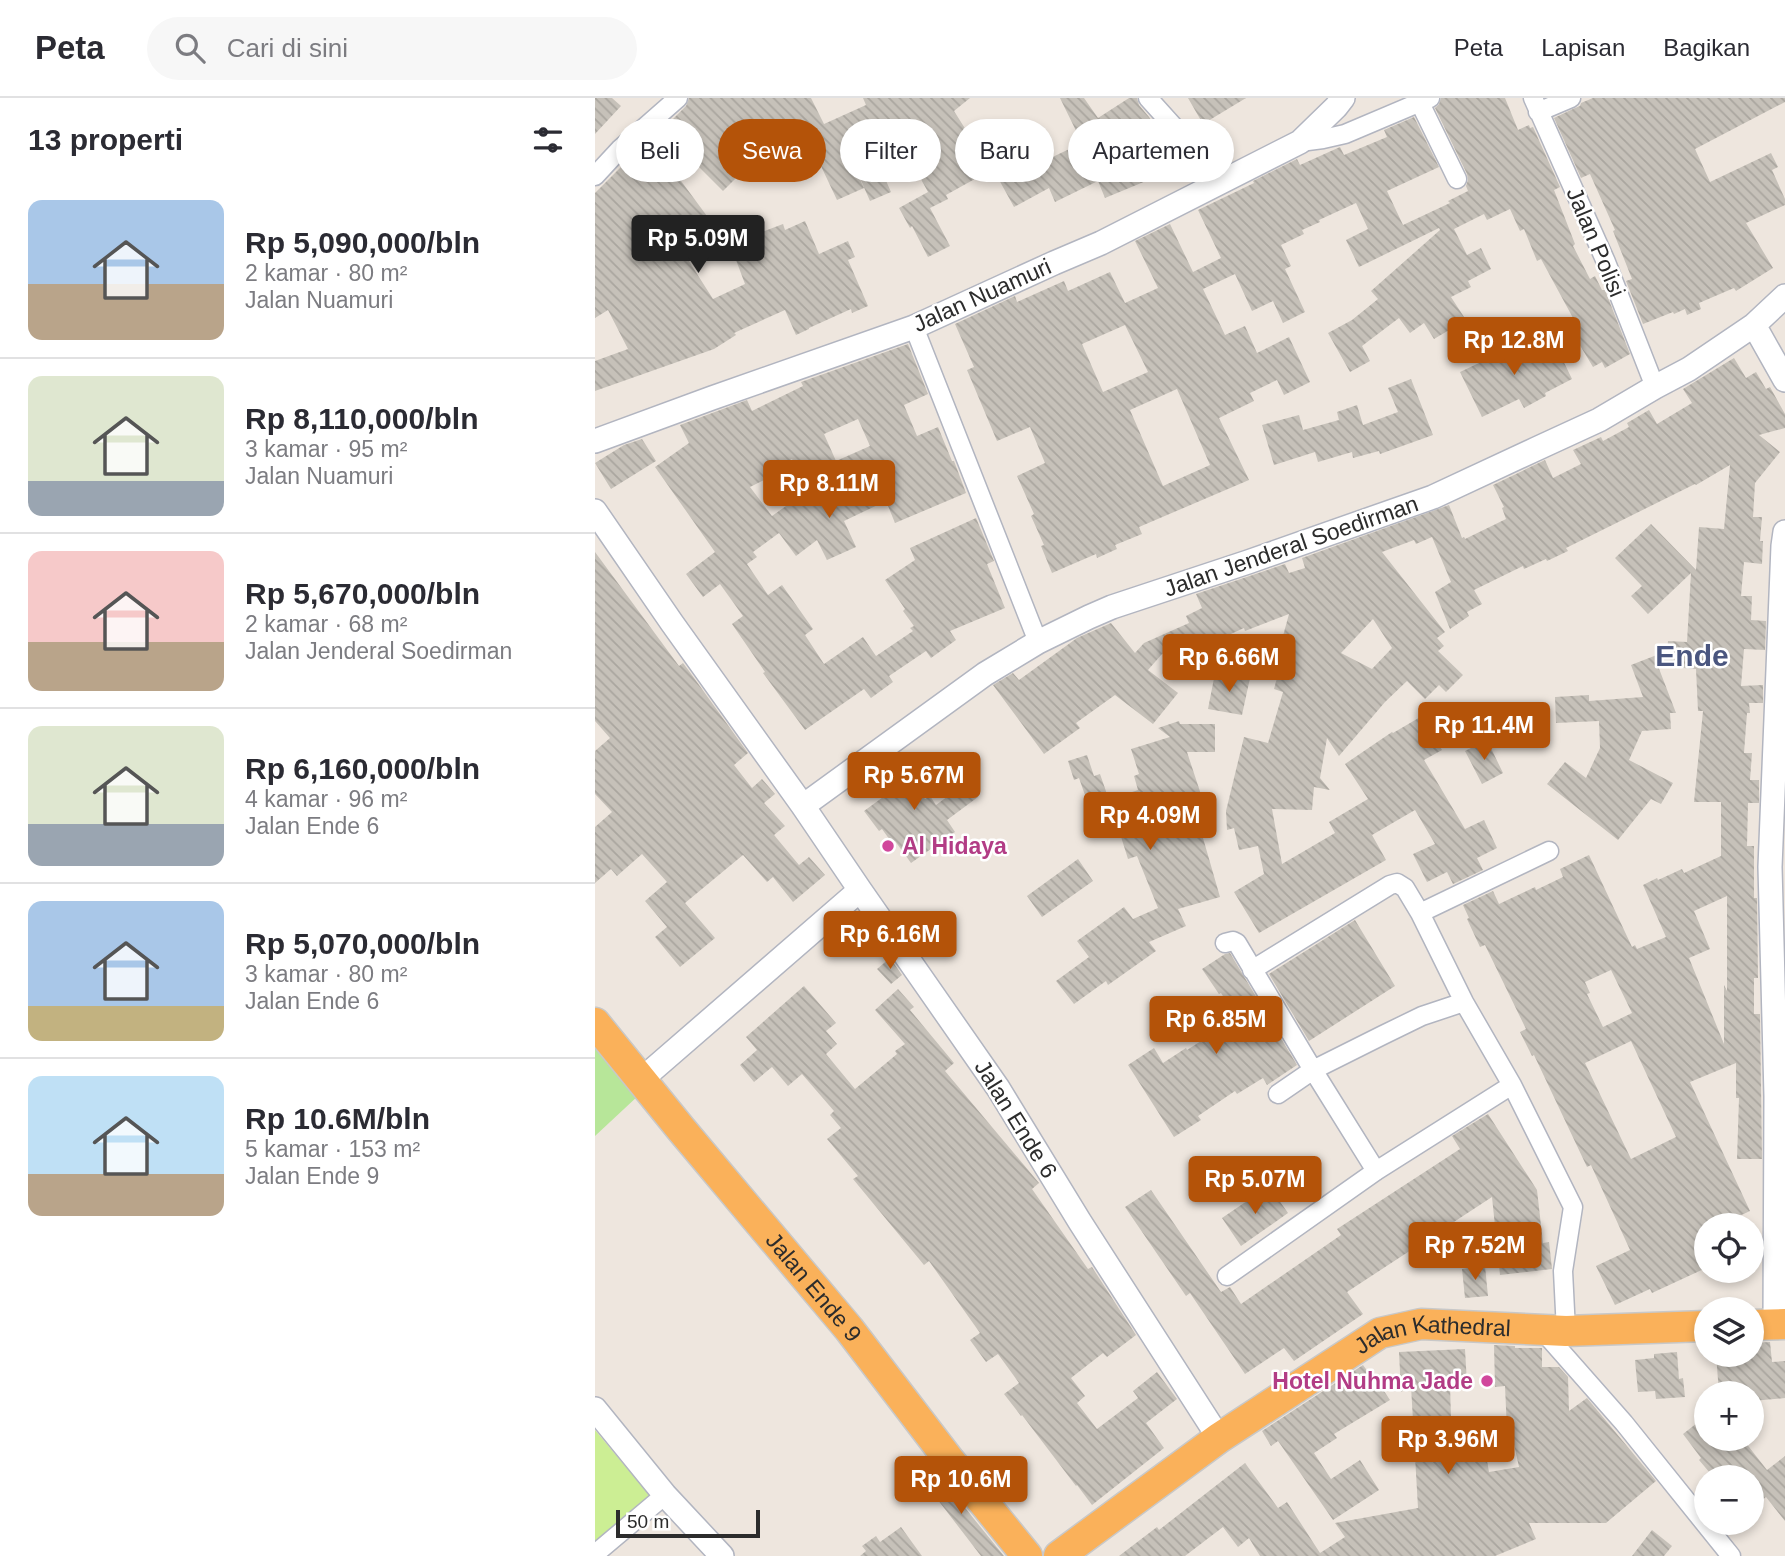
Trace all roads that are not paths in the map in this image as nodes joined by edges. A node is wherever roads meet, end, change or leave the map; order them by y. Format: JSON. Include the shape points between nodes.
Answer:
{"nodes":[{"id":1,"x":678,"y":98,"type":"edge"},
{"id":2,"x":1148,"y":98,"type":"edge"},
{"id":3,"x":1343,"y":98,"type":"edge"},
{"id":4,"x":1571,"y":98,"type":"edge"},
{"id":5,"x":1425,"y":100,"type":"edge"},
{"id":6,"x":1536,"y":105,"type":"edge"},
{"id":7,"x":1167,"y":119,"type":"edge"},
{"id":8,"x":1300,"y":142,"type":"junction"},
{"id":9,"x":1234,"y":174,"type":"edge"},
{"id":10,"x":595,"y":176,"type":"edge"},
{"id":11,"x":1457,"y":178,"type":"dead end"},
{"id":12,"x":1217,"y":182,"type":"edge"},
{"id":13,"x":1785,"y":296,"type":"edge"},
{"id":14,"x":1754,"y":325,"type":"junction"},
{"id":15,"x":915,"y":327,"type":"junction"},
{"id":16,"x":1785,"y":380,"type":"edge"},
{"id":17,"x":1655,"y":387,"type":"junction"},
{"id":18,"x":595,"y":441,"type":"edge"},
{"id":19,"x":595,"y":512,"type":"edge"},
{"id":20,"x":1785,"y":533,"type":"edge"},
{"id":21,"x":1038,"y":642,"type":"junction"},
{"id":22,"x":803,"y":806,"type":"junction"},
{"id":23,"x":1549,"y":851,"type":"dead end"},
{"id":24,"x":860,"y":890,"type":"junction"},
{"id":25,"x":1420,"y":913,"type":"junction"},
{"id":26,"x":1225,"y":943,"type":"dead end"},
{"id":27,"x":1252,"y":970,"type":"junction"},
{"id":28,"x":1464,"y":1002,"type":"junction"},
{"id":29,"x":595,"y":1023,"type":"edge"},
{"id":30,"x":1313,"y":1070,"type":"junction"},
{"id":31,"x":642,"y":1079,"type":"junction"},
{"id":32,"x":1512,"y":1085,"type":"junction"},
{"id":33,"x":1278,"y":1094,"type":"dead end"},
{"id":34,"x":1780,"y":1096,"type":"edge"},
{"id":35,"x":1376,"y":1171,"type":"junction"},
{"id":36,"x":1227,"y":1276,"type":"dead end"},
{"id":37,"x":1771,"y":1324,"type":"edge"},
{"id":38,"x":1694,"y":1326,"type":"edge"},
{"id":39,"x":1554,"y":1330,"type":"junction"},
{"id":40,"x":595,"y":1409,"type":"edge"},
{"id":41,"x":1219,"y":1438,"type":"junction"},
{"id":42,"x":665,"y":1495,"type":"junction"},
{"id":43,"x":714,"y":1553,"type":"edge"},
{"id":44,"x":595,"y":1554,"type":"edge"},
{"id":45,"x":1027,"y":1556,"type":"edge"},
{"id":46,"x":1059,"y":1556,"type":"edge"},
{"id":47,"x":1731,"y":1556,"type":"edge"}],
"edges":[{"from":1,"to":10,"type":"street"},
{"from":2,"to":7,"type":"street"},
{"from":3,"to":8,"type":"street","name":"Jalan Nuamuri"},
{"from":4,"to":6,"type":"street"},
{"from":5,"to":8,"type":"street","via":[[1345,134]]},
{"from":5,"to":11,"type":"street"},
{"from":6,"to":17,"type":"street","name":"Jalan Polisi"},
{"from":8,"to":9,"type":"street","name":"Jalan Nuamuri"},
{"from":12,"to":15,"type":"street","name":"Jalan Nuamuri","via":[[1101,243]]},
{"from":13,"to":14,"type":"street","name":"Jalan Jenderal Soedirman"},
{"from":14,"to":16,"type":"street"},
{"from":14,"to":17,"type":"street","name":"Jalan Jenderal Soedirman"},
{"from":15,"to":18,"type":"street","name":"Jalan Nuamuri"},
{"from":15,"to":21,"type":"street"},
{"from":17,"to":21,"type":"street","name":"Jalan Jenderal Soedirman","via":[[1599,420],[1433,497],[1112,607]]},
{"from":19,"to":22,"type":"street","name":"Jalan Ende 6"},
{"from":20,"to":34,"type":"street","via":[[1770,855]]},
{"from":21,"to":22,"type":"street","name":"Jalan Jenderal Soedirman","via":[[985,674]]},
{"from":22,"to":24,"type":"street","name":"Jalan Ende 6"},
{"from":23,"to":25,"type":"street"},
{"from":24,"to":31,"type":"street"},
{"from":24,"to":41,"type":"street","name":"Jalan Ende 6","via":[[998,1088]]},
{"from":25,"to":27,"type":"street","via":[[1405,888],[1390,884]]},
{"from":25,"to":28,"type":"street"},
{"from":26,"to":27,"type":"street","via":[[1237,943]]},
{"from":27,"to":30,"type":"street"},
{"from":28,"to":30,"type":"street","via":[[1422,1016]]},
{"from":28,"to":32,"type":"street"},
{"from":29,"to":31,"type":"highway","name":"Jalan Ende 9"},
{"from":30,"to":33,"type":"street"},
{"from":30,"to":35,"type":"street"},
{"from":31,"to":45,"type":"highway","name":"Jalan Ende 9","via":[[849,1328]]},
{"from":32,"to":35,"type":"street"},
{"from":32,"to":39,"type":"street","via":[[1573,1207]]},
{"from":34,"to":37,"type":"street"},
{"from":35,"to":36,"type":"street"},
{"from":38,"to":39,"type":"highway","name":"Jalan Kathedral"},
{"from":39,"to":41,"type":"highway","name":"Jalan Kathedral","via":[[1421,1324],[1380,1333]]},
{"from":39,"to":47,"type":"street"},
{"from":40,"to":42,"type":"street"},
{"from":41,"to":46,"type":"highway","name":"Jalan Kathedral"},
{"from":42,"to":43,"type":"street"},
{"from":42,"to":44,"type":"street"}]}
